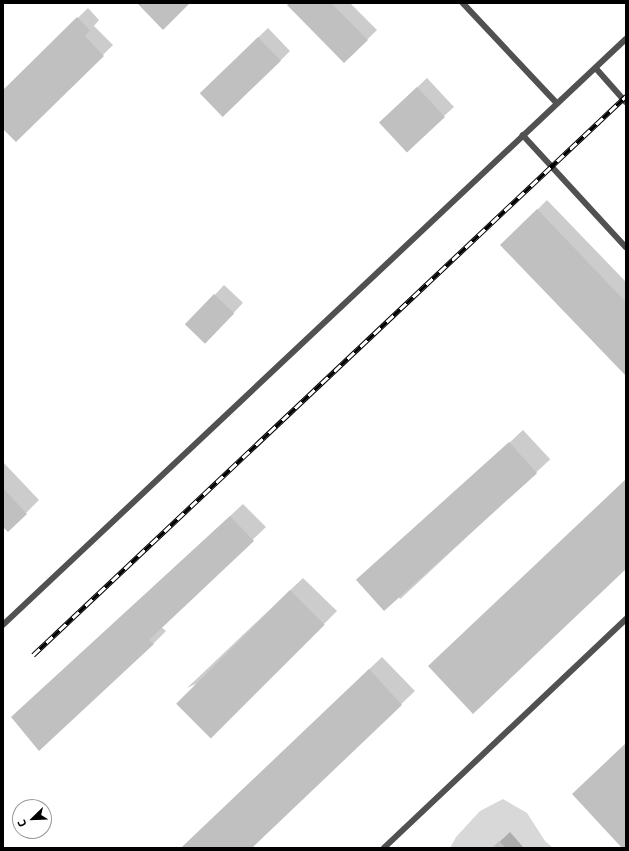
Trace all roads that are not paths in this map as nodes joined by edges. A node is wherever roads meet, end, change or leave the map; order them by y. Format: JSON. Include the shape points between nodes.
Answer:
{"nodes":[{"id":1,"x":463,"y":3,"type":"edge"},
{"id":2,"x":626,"y":39,"type":"edge"},
{"id":3,"x":596,"y":68,"type":"junction"},
{"id":4,"x":626,"y":102,"type":"edge"},
{"id":5,"x":557,"y":103,"type":"junction"},
{"id":6,"x":523,"y":135,"type":"junction"},
{"id":7,"x":626,"y":247,"type":"edge"},
{"id":8,"x":626,"y":619,"type":"edge"},
{"id":9,"x":3,"y":625,"type":"edge"},
{"id":10,"x":384,"y":848,"type":"edge"}],
"edges":[{"from":1,"to":5,"type":"lane"},
{"from":2,"to":3,"type":"lane"},
{"from":3,"to":4,"type":"lane"},
{"from":3,"to":5,"type":"lane"},
{"from":5,"to":6,"type":"lane"},
{"from":6,"to":7,"type":"lane"},
{"from":6,"to":9,"type":"lane"},
{"from":8,"to":10,"type":"lane"}]}
